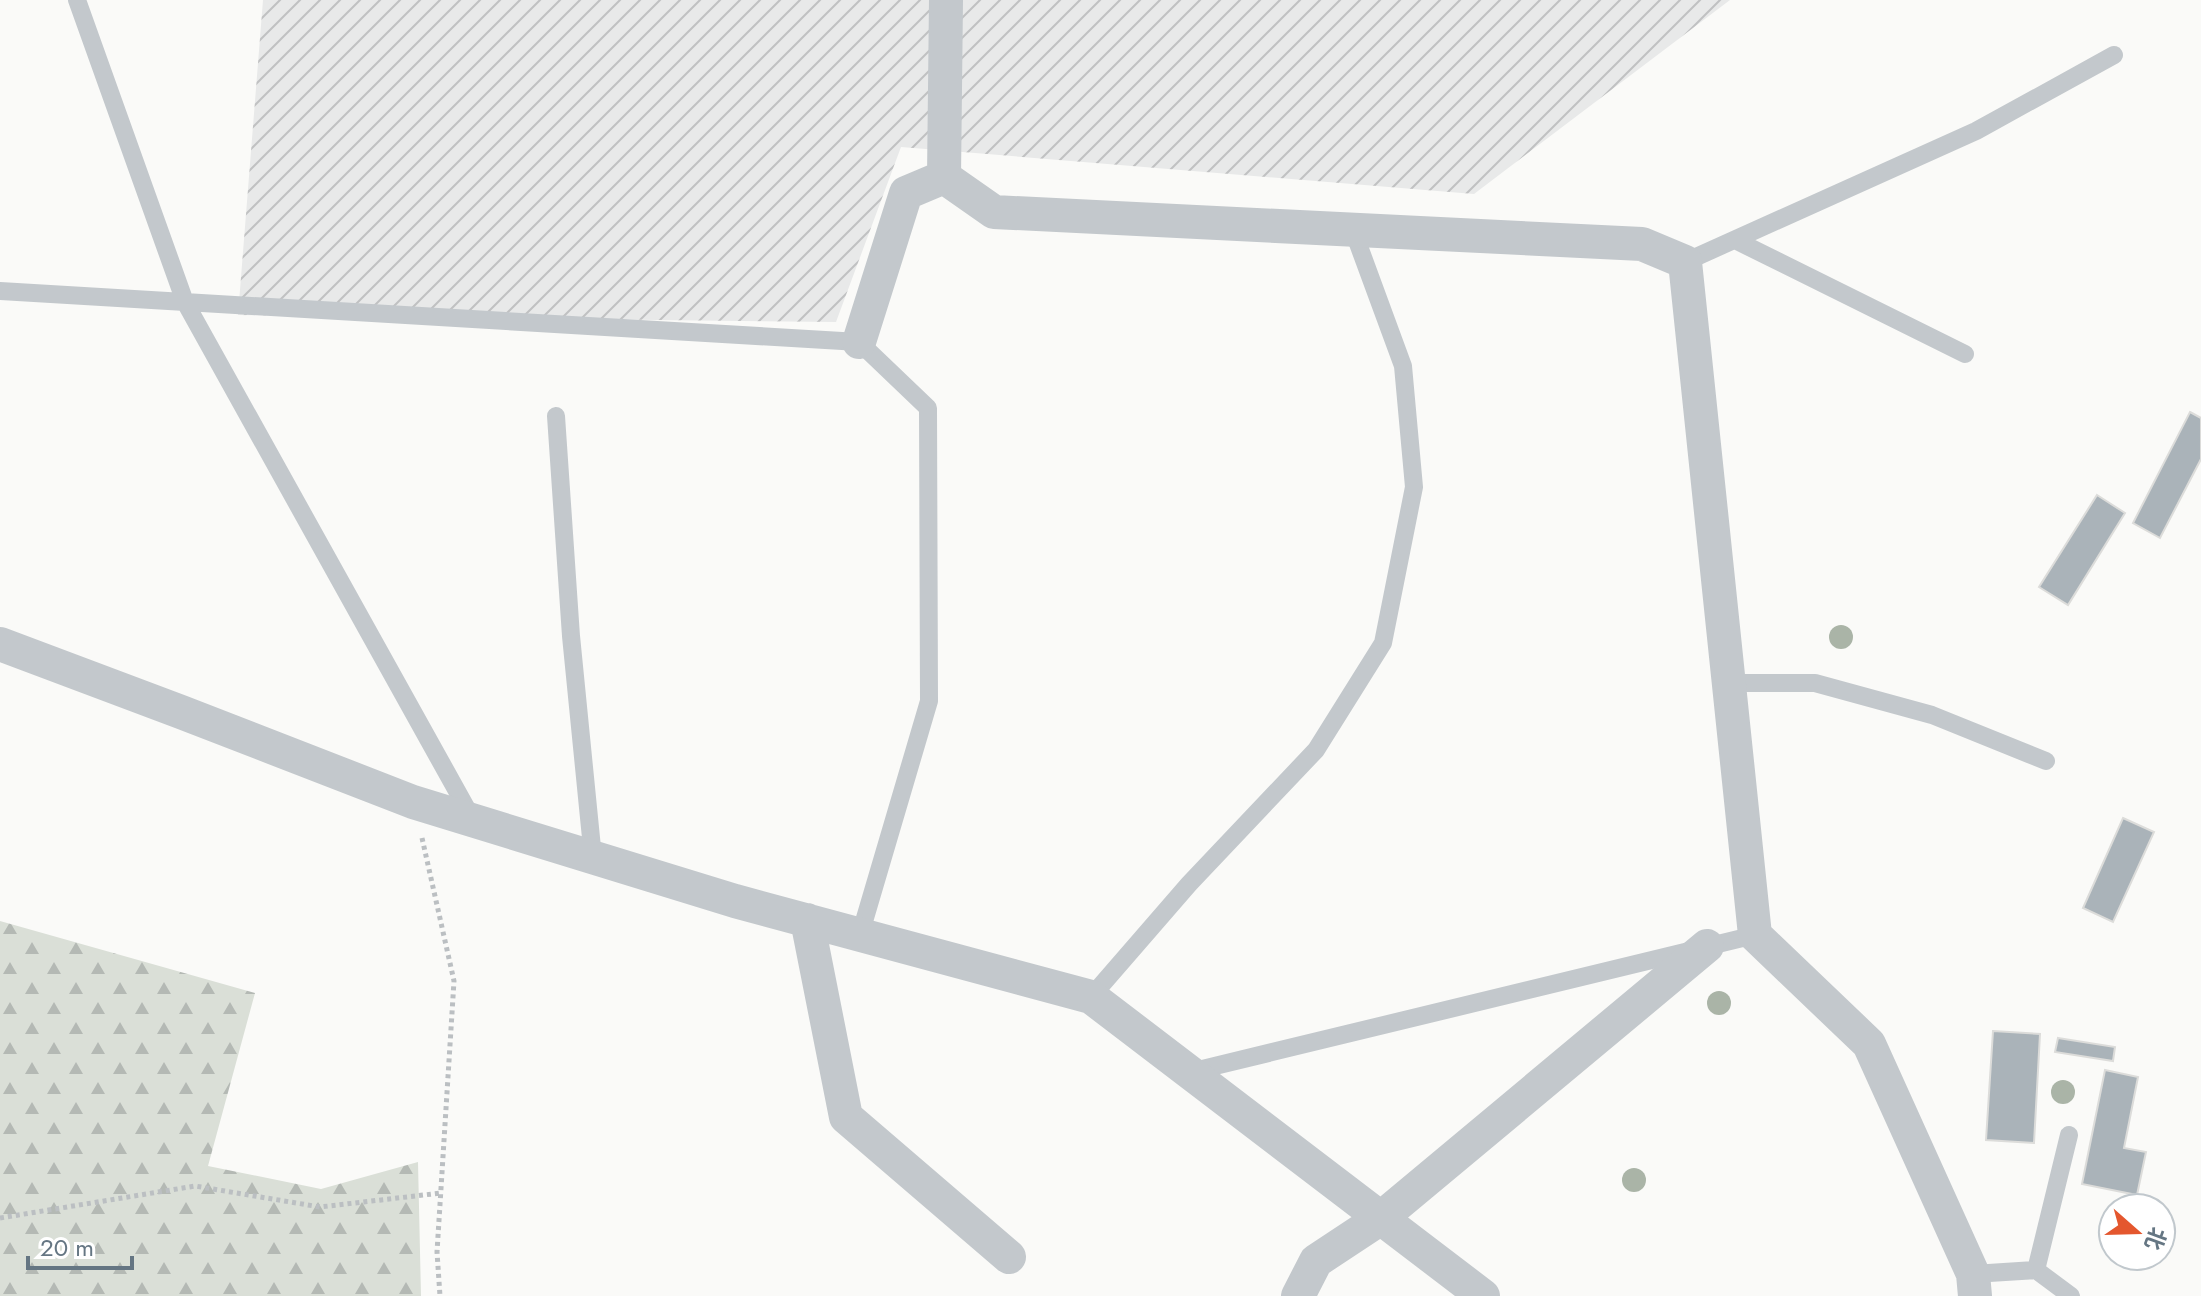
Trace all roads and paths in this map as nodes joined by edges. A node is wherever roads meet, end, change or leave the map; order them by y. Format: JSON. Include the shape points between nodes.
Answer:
{"nodes":[{"id":1,"x":77,"y":0,"type":"edge"},
{"id":2,"x":946,"y":0,"type":"edge"},
{"id":3,"x":2114,"y":55,"type":"dead end"},
{"id":4,"x":944,"y":177,"type":"junction"},
{"id":5,"x":1353,"y":230,"type":"junction"},
{"id":6,"x":1735,"y":240,"type":"junction"},
{"id":7,"x":1685,"y":262,"type":"junction"},
{"id":8,"x":0,"y":291,"type":"edge"},
{"id":9,"x":185,"y":302,"type":"junction"},
{"id":10,"x":859,"y":342,"type":"junction"},
{"id":11,"x":1965,"y":354,"type":"dead end"},
{"id":12,"x":556,"y":416,"type":"dead end"},
{"id":13,"x":0,"y":644,"type":"edge"},
{"id":14,"x":1729,"y":683,"type":"junction"},
{"id":15,"x":2046,"y":761,"type":"dead end"},
{"id":16,"x":413,"y":802,"type":"junction"},
{"id":17,"x":474,"y":821,"type":"junction"},
{"id":18,"x":593,"y":858,"type":"junction"},
{"id":19,"x":807,"y":920,"type":"junction"},
{"id":20,"x":860,"y":935,"type":"junction"},
{"id":21,"x":1755,"y":935,"type":"junction"},
{"id":22,"x":1707,"y":946,"type":"junction"},
{"id":23,"x":1091,"y":997,"type":"junction"},
{"id":24,"x":1190,"y":1072,"type":"junction"},
{"id":25,"x":2069,"y":1135,"type":"dead end"},
{"id":26,"x":441,"y":1193,"type":"junction"},
{"id":27,"x":0,"y":1218,"type":"edge"},
{"id":28,"x":1381,"y":1218,"type":"junction"},
{"id":29,"x":1009,"y":1257,"type":"dead end"},
{"id":30,"x":2036,"y":1270,"type":"junction"},
{"id":31,"x":1974,"y":1285,"type":"edge"},
{"id":32,"x":440,"y":1296,"type":"edge"},
{"id":33,"x":1298,"y":1296,"type":"edge"},
{"id":34,"x":1483,"y":1296,"type":"edge"},
{"id":35,"x":2071,"y":1296,"type":"edge"}],
"edges":[{"from":1,"to":9,"type":"lane"},
{"from":2,"to":4,"type":"street"},
{"from":3,"to":6,"type":"lane","via":[[1976,131]]},
{"from":4,"to":5,"type":"street","via":[[994,212]]},
{"from":4,"to":10,"type":"street","via":[[906,193]]},
{"from":5,"to":7,"type":"street","via":[[1642,244]]},
{"from":5,"to":23,"type":"lane","via":[[1403,366],[1414,487],[1383,643],[1316,750]]},
{"from":6,"to":7,"type":"lane"},
{"from":6,"to":11,"type":"lane"},
{"from":7,"to":14,"type":"street"},
{"from":8,"to":9,"type":"lane"},
{"from":9,"to":10,"type":"lane"},
{"from":9,"to":17,"type":"lane"},
{"from":10,"to":20,"type":"lane","via":[[928,408],[929,655],[929,701]]},
{"from":12,"to":18,"type":"lane"},
{"from":13,"to":16,"type":"street"},
{"from":14,"to":15,"type":"lane","via":[[1815,683],[1932,715]]},
{"from":14,"to":21,"type":"street"},
{"from":16,"to":17,"type":"street"},
{"from":16,"to":26,"type":"path","via":[[454,981]]},
{"from":17,"to":18,"type":"street"},
{"from":18,"to":19,"type":"street"},
{"from":19,"to":20,"type":"street"},
{"from":19,"to":29,"type":"street","via":[[846,1117]]},
{"from":20,"to":23,"type":"street"},
{"from":21,"to":22,"type":"lane"},
{"from":21,"to":31,"type":"street","via":[[1869,1044]]},
{"from":22,"to":24,"type":"lane"},
{"from":22,"to":28,"type":"street"},
{"from":23,"to":24,"type":"street"},
{"from":24,"to":28,"type":"street"},
{"from":25,"to":30,"type":"lane"},
{"from":26,"to":27,"type":"path","via":[[320,1207],[195,1186]]},
{"from":26,"to":32,"type":"path"},
{"from":28,"to":33,"type":"street","via":[[1316,1261]]},
{"from":28,"to":34,"type":"street"},
{"from":30,"to":31,"type":"lane"},
{"from":30,"to":35,"type":"lane"}]}
